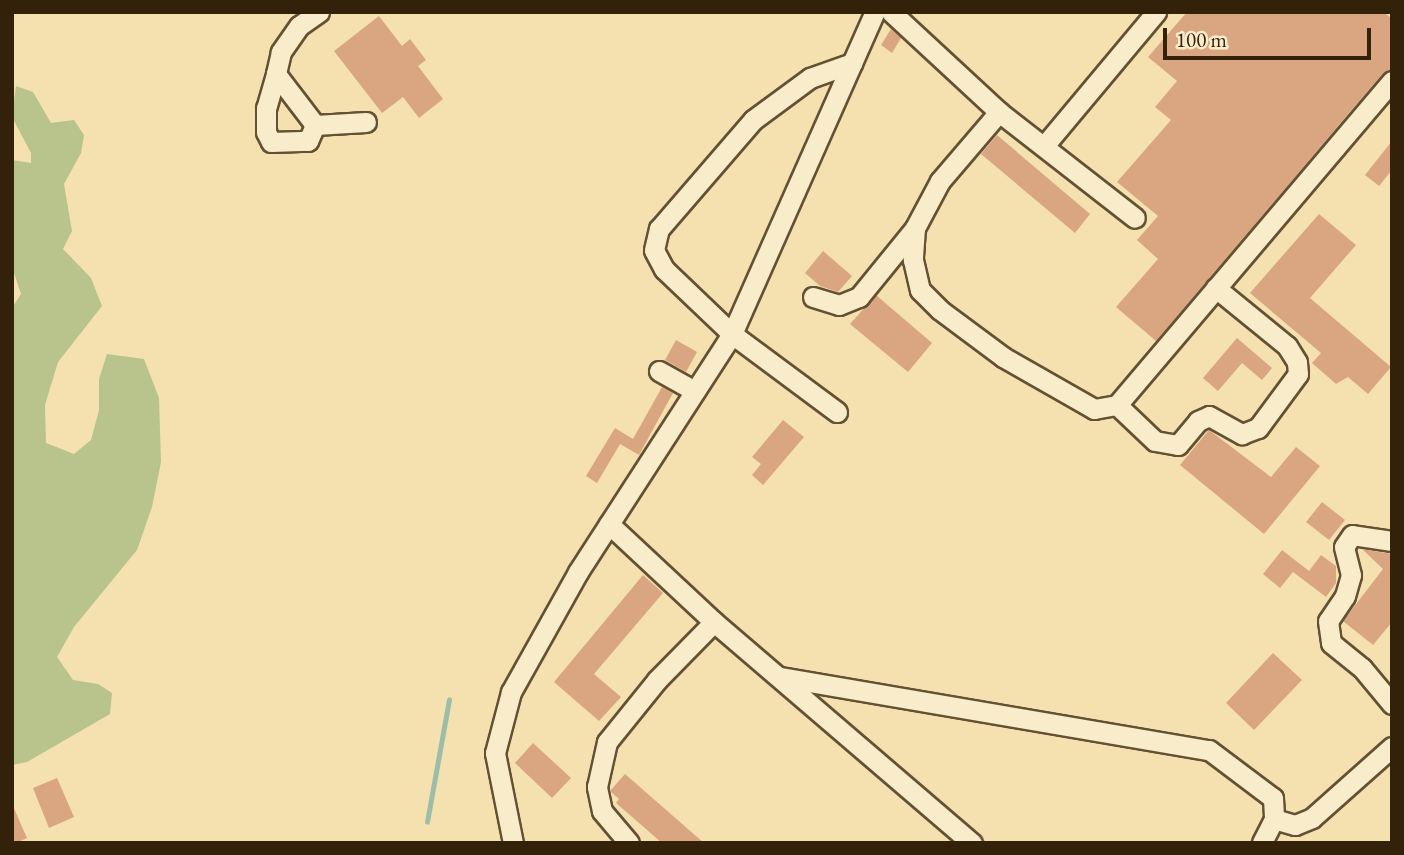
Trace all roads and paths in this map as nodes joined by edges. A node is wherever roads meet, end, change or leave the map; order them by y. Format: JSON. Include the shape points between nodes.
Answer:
{"nodes":[{"id":1,"x":319,"y":12,"type":"edge"},
{"id":2,"x":875,"y":12,"type":"edge"},
{"id":3,"x":891,"y":12,"type":"edge"},
{"id":4,"x":1156,"y":12,"type":"edge"},
{"id":5,"x":852,"y":63,"type":"junction"},
{"id":6,"x":276,"y":74,"type":"junction"},
{"id":7,"x":1392,"y":81,"type":"edge"},
{"id":8,"x":999,"y":111,"type":"junction"},
{"id":9,"x":366,"y":122,"type":"dead end"},
{"id":10,"x":315,"y":125,"type":"junction"},
{"id":11,"x":1044,"y":146,"type":"junction"},
{"id":12,"x":1135,"y":218,"type":"dead end"},
{"id":13,"x":915,"y":228,"type":"junction"},
{"id":14,"x":1216,"y":288,"type":"junction"},
{"id":15,"x":813,"y":297,"type":"dead end"},
{"id":16,"x":732,"y":334,"type":"junction"},
{"id":17,"x":659,"y":371,"type":"dead end"},
{"id":18,"x":695,"y":391,"type":"junction"},
{"id":19,"x":1117,"y":405,"type":"junction"},
{"id":20,"x":837,"y":412,"type":"dead end"},
{"id":21,"x":609,"y":523,"type":"junction"},
{"id":22,"x":1392,"y":541,"type":"edge"},
{"id":23,"x":714,"y":622,"type":"junction"},
{"id":24,"x":780,"y":677,"type":"junction"},
{"id":25,"x":1392,"y":704,"type":"edge"},
{"id":26,"x":1392,"y":747,"type":"edge"},
{"id":27,"x":1274,"y":819,"type":"junction"},
{"id":28,"x":513,"y":843,"type":"edge"},
{"id":29,"x":629,"y":843,"type":"edge"},
{"id":30,"x":972,"y":843,"type":"edge"},
{"id":31,"x":1262,"y":843,"type":"edge"}],
"edges":[{"from":1,"to":6,"type":"street","via":[[299,26],[281,52]]},
{"from":2,"to":5,"type":"street"},
{"from":3,"to":8,"type":"street"},
{"from":4,"to":11,"type":"street"},
{"from":5,"to":16,"type":"street"},
{"from":5,"to":16,"type":"street","via":[[810,78],[752,120],[659,229],[654,250],[664,269]]},
{"from":6,"to":10,"type":"street"},
{"from":6,"to":10,"type":"street","via":[[266,108],[271,142],[308,141]]},
{"from":7,"to":14,"type":"street"},
{"from":8,"to":11,"type":"street"},
{"from":8,"to":13,"type":"street","via":[[940,181]]},
{"from":9,"to":10,"type":"street"},
{"from":11,"to":12,"type":"street"},
{"from":13,"to":15,"type":"street","via":[[859,297],[839,305]]},
{"from":13,"to":19,"type":"street","via":[[913,260],[920,290],[940,310],[1003,357],[1094,409]]},
{"from":14,"to":19,"type":"street"},
{"from":14,"to":19,"type":"street","via":[[1287,346],[1297,362],[1298,374],[1258,428],[1242,434],[1209,416],[1198,421],[1178,445],[1156,441]]},
{"from":16,"to":18,"type":"street"},
{"from":16,"to":20,"type":"street"},
{"from":17,"to":18,"type":"street"},
{"from":18,"to":21,"type":"street"},
{"from":21,"to":23,"type":"street"},
{"from":21,"to":28,"type":"street","via":[[511,692],[495,753]]},
{"from":22,"to":25,"type":"street","via":[[1352,535],[1344,547],[1351,575],[1345,596],[1328,621],[1331,643],[1362,667]]},
{"from":23,"to":24,"type":"street"},
{"from":23,"to":29,"type":"street","via":[[657,680],[607,742],[597,787],[602,811]]},
{"from":24,"to":27,"type":"street","via":[[1209,750],[1273,798]]},
{"from":24,"to":30,"type":"street"},
{"from":26,"to":27,"type":"street","via":[[1312,818],[1295,825]]},
{"from":27,"to":31,"type":"street"}]}
